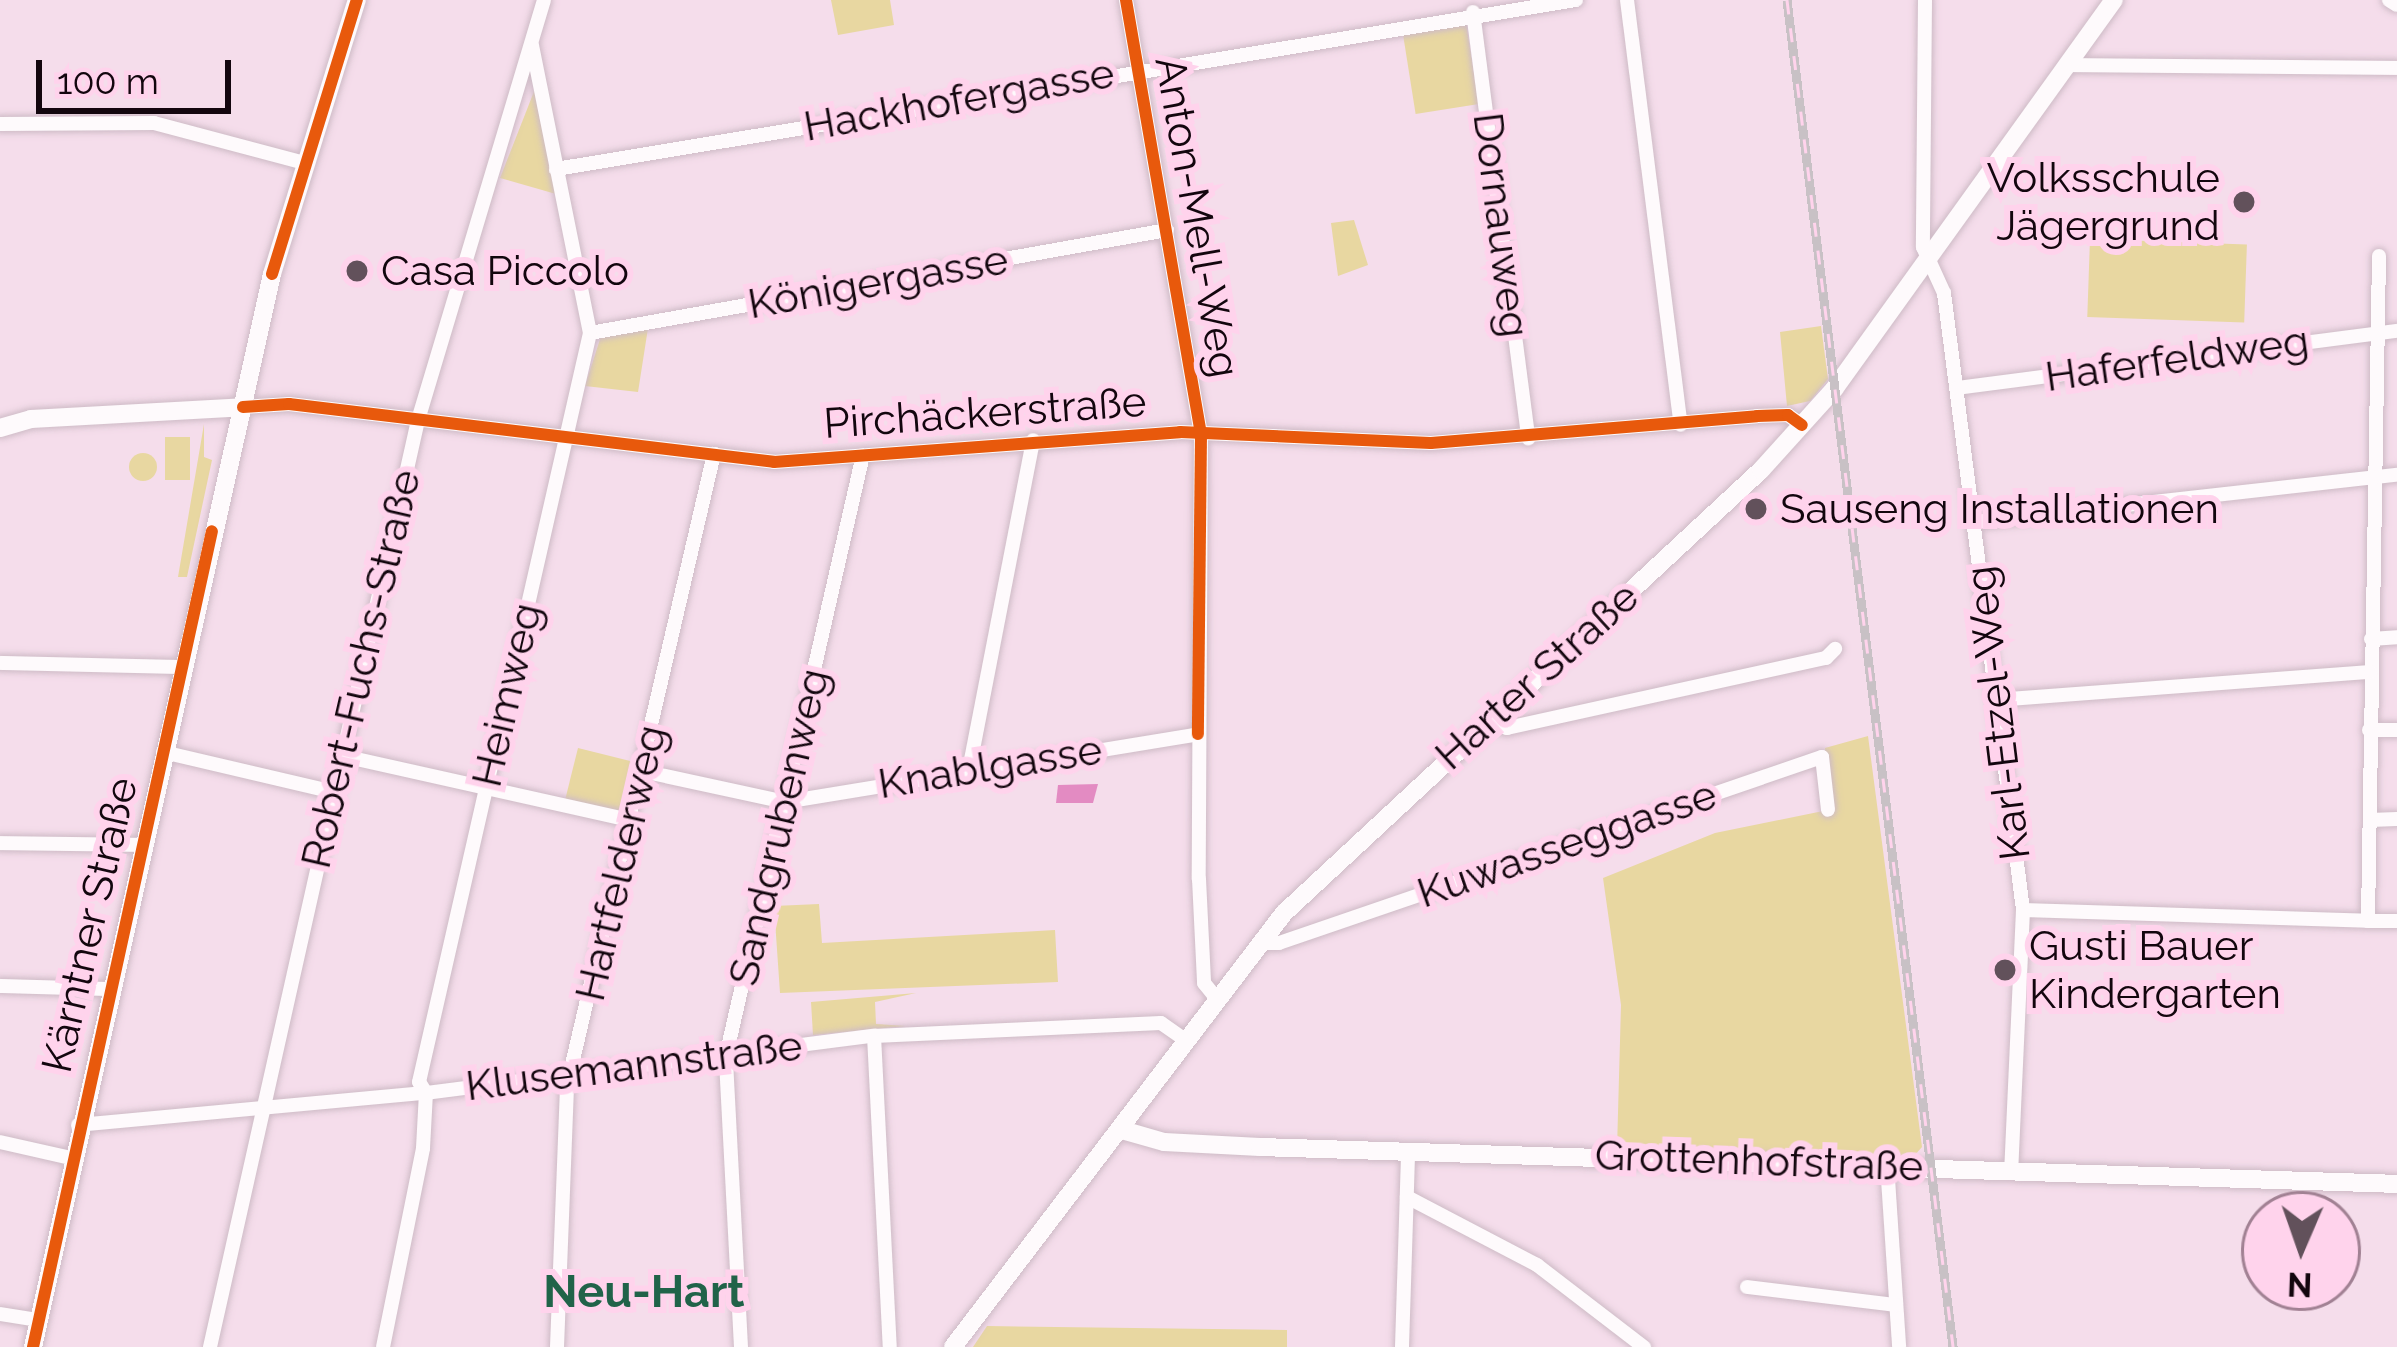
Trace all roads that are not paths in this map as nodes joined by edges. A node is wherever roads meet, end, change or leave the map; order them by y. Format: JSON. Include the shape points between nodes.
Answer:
{"nodes":[{"id":1,"x":357,"y":0,"type":"edge"},
{"id":2,"x":546,"y":0,"type":"edge"},
{"id":3,"x":1126,"y":0,"type":"edge"},
{"id":4,"x":1576,"y":0,"type":"edge"},
{"id":5,"x":1627,"y":0,"type":"edge"},
{"id":6,"x":1925,"y":0,"type":"edge"},
{"id":7,"x":2389,"y":0,"type":"edge"},
{"id":8,"x":2106,"y":2,"type":"edge"},
{"id":9,"x":2397,"y":5,"type":"edge"},
{"id":10,"x":1473,"y":12,"type":"junction"},
{"id":11,"x":532,"y":42,"type":"junction"},
{"id":12,"x":2068,"y":65,"type":"junction"},
{"id":13,"x":2397,"y":68,"type":"edge"},
{"id":14,"x":1138,"y":70,"type":"junction"},
{"id":15,"x":0,"y":124,"type":"edge"},
{"id":16,"x":301,"y":162,"type":"junction"},
{"id":17,"x":556,"y":169,"type":"junction"},
{"id":18,"x":1167,"y":230,"type":"junction"},
{"id":19,"x":2379,"y":256,"type":"dead end"},
{"id":20,"x":1930,"y":259,"type":"junction"},
{"id":21,"x":2397,"y":331,"type":"edge"},
{"id":22,"x":590,"y":333,"type":"junction"},
{"id":23,"x":2378,"y":333,"type":"junction"},
{"id":24,"x":1958,"y":388,"type":"junction"},
{"id":25,"x":243,"y":407,"type":"junction"},
{"id":26,"x":418,"y":420,"type":"junction"},
{"id":27,"x":1681,"y":425,"type":"junction"},
{"id":28,"x":1802,"y":425,"type":"junction"},
{"id":29,"x":0,"y":428,"type":"edge"},
{"id":30,"x":1201,"y":434,"type":"junction"},
{"id":31,"x":568,"y":438,"type":"junction"},
{"id":32,"x":1528,"y":438,"type":"junction"},
{"id":33,"x":1033,"y":440,"type":"junction"},
{"id":34,"x":714,"y":454,"type":"junction"},
{"id":35,"x":863,"y":455,"type":"junction"},
{"id":36,"x":2397,"y":475,"type":"edge"},
{"id":37,"x":2375,"y":477,"type":"junction"},
{"id":38,"x":1975,"y":523,"type":"junction"},
{"id":39,"x":2397,"y":637,"type":"edge"},
{"id":40,"x":2371,"y":639,"type":"junction"},
{"id":41,"x":1835,"y":650,"type":"dead end"},
{"id":42,"x":0,"y":663,"type":"edge"},
{"id":43,"x":183,"y":667,"type":"junction"},
{"id":44,"x":2370,"y":672,"type":"junction"},
{"id":45,"x":1996,"y":700,"type":"junction"},
{"id":46,"x":1487,"y":723,"type":"junction"},
{"id":47,"x":2369,"y":730,"type":"junction"},
{"id":48,"x":2397,"y":730,"type":"edge"},
{"id":49,"x":1198,"y":734,"type":"junction"},
{"id":50,"x":163,"y":752,"type":"junction"},
{"id":51,"x":343,"y":757,"type":"junction"},
{"id":52,"x":969,"y":770,"type":"junction"},
{"id":53,"x":643,"y":771,"type":"junction"},
{"id":54,"x":485,"y":788,"type":"junction"},
{"id":55,"x":334,"y":793,"type":"junction"},
{"id":56,"x":785,"y":802,"type":"junction"},
{"id":57,"x":1828,"y":810,"type":"dead end"},
{"id":58,"x":2397,"y":819,"type":"edge"},
{"id":59,"x":629,"y":820,"type":"junction"},
{"id":60,"x":2370,"y":820,"type":"junction"},
{"id":61,"x":0,"y":843,"type":"edge"},
{"id":62,"x":142,"y":845,"type":"junction"},
{"id":63,"x":2023,"y":910,"type":"junction"},
{"id":64,"x":2368,"y":920,"type":"junction"},
{"id":65,"x":2397,"y":921,"type":"edge"},
{"id":66,"x":1260,"y":943,"type":"junction"},
{"id":67,"x":0,"y":986,"type":"edge"},
{"id":68,"x":109,"y":988,"type":"junction"},
{"id":69,"x":1216,"y":998,"type":"junction"},
{"id":70,"x":874,"y":1036,"type":"junction"},
{"id":71,"x":1186,"y":1040,"type":"junction"},
{"id":72,"x":725,"y":1056,"type":"junction"},
{"id":73,"x":572,"y":1076,"type":"junction"},
{"id":74,"x":426,"y":1093,"type":"junction"},
{"id":75,"x":261,"y":1108,"type":"junction"},
{"id":76,"x":78,"y":1125,"type":"junction"},
{"id":77,"x":1122,"y":1130,"type":"junction"},
{"id":78,"x":2,"y":1142,"type":"edge"},
{"id":79,"x":1408,"y":1151,"type":"junction"},
{"id":80,"x":71,"y":1158,"type":"junction"},
{"id":81,"x":1887,"y":1164,"type":"junction"},
{"id":82,"x":2011,"y":1172,"type":"junction"},
{"id":83,"x":2397,"y":1184,"type":"edge"},
{"id":84,"x":1407,"y":1196,"type":"junction"},
{"id":85,"x":1747,"y":1287,"type":"dead end"},
{"id":86,"x":1896,"y":1305,"type":"junction"},
{"id":87,"x":0,"y":1313,"type":"edge"},
{"id":88,"x":37,"y":1320,"type":"junction"},
{"id":89,"x":33,"y":1347,"type":"edge"},
{"id":90,"x":210,"y":1347,"type":"edge"},
{"id":91,"x":383,"y":1347,"type":"edge"},
{"id":92,"x":556,"y":1347,"type":"edge"},
{"id":93,"x":741,"y":1347,"type":"edge"},
{"id":94,"x":890,"y":1347,"type":"edge"},
{"id":95,"x":953,"y":1347,"type":"edge"},
{"id":96,"x":1402,"y":1347,"type":"edge"},
{"id":97,"x":1644,"y":1347,"type":"edge"},
{"id":98,"x":1899,"y":1347,"type":"edge"}],
"edges":[{"from":1,"to":16,"type":"main road","name":"Kärntner Straße"},
{"from":2,"to":11,"type":"street","name":"Robert-Fuchs-Straße"},
{"from":3,"to":14,"type":"street","name":"Anton-Mell-Weg"},
{"from":4,"to":10,"type":"street","name":"Hackhofergasse"},
{"from":5,"to":27,"type":"street"},
{"from":6,"to":20,"type":"street","name":"Karl-Etzel-Weg","via":[[1923,247]]},
{"from":7,"to":9,"type":"street"},
{"from":8,"to":12,"type":"main road","name":"Harter Straße"},
{"from":10,"to":14,"type":"street","name":"Hackhofergasse"},
{"from":10,"to":32,"type":"street","name":"Dornauweg"},
{"from":11,"to":17,"type":"street","name":"Heimweg"},
{"from":11,"to":26,"type":"street","name":"Robert-Fuchs-Straße"},
{"from":12,"to":13,"type":"street"},
{"from":12,"to":20,"type":"main road","name":"Harter Straße"},
{"from":14,"to":17,"type":"street","name":"Hackhofergasse"},
{"from":14,"to":18,"type":"street","name":"Anton-Mell-Weg"},
{"from":15,"to":16,"type":"street","via":[[154,123]]},
{"from":16,"to":25,"type":"main road","name":"Kärntner Straße"},
{"from":17,"to":22,"type":"street","name":"Heimweg"},
{"from":18,"to":22,"type":"street","name":"Königergasse"},
{"from":18,"to":30,"type":"street","name":"Anton-Mell-Weg"},
{"from":19,"to":23,"type":"street"},
{"from":20,"to":24,"type":"street","name":"Karl-Etzel-Weg","via":[[1944,293]]},
{"from":20,"to":28,"type":"main road","name":"Harter Straße"},
{"from":21,"to":23,"type":"street","name":"Haferfeldweg"},
{"from":22,"to":31,"type":"street","name":"Heimweg"},
{"from":23,"to":24,"type":"street","name":"Haferfeldweg"},
{"from":23,"to":37,"type":"street"},
{"from":24,"to":38,"type":"street","name":"Karl-Etzel-Weg"},
{"from":25,"to":26,"type":"street","name":"Pirchäckerstraße","via":[[268,402]]},
{"from":25,"to":29,"type":"main road","via":[[31,419]]},
{"from":25,"to":43,"type":"main road","name":"Kärntner Straße"},
{"from":26,"to":31,"type":"street","name":"Pirchäckerstraße"},
{"from":26,"to":51,"type":"street","name":"Robert-Fuchs-Straße"},
{"from":27,"to":28,"type":"street","name":"Pirchäckerstraße","via":[[1782,415]]},
{"from":27,"to":32,"type":"street","name":"Pirchäckerstraße"},
{"from":28,"to":46,"type":"main road","name":"Harter Straße"},
{"from":30,"to":32,"type":"street","name":"Pirchäckerstraße"},
{"from":30,"to":33,"type":"street","name":"Pirchäckerstraße"},
{"from":30,"to":49,"type":"street","name":"Anton-Mell-Weg"},
{"from":31,"to":34,"type":"street","name":"Pirchäckerstraße"},
{"from":31,"to":54,"type":"street","name":"Heimweg"},
{"from":33,"to":35,"type":"street","name":"Pirchäckerstraße"},
{"from":33,"to":52,"type":"street"},
{"from":34,"to":35,"type":"street","name":"Pirchäckerstraße","via":[[775,462]]},
{"from":34,"to":53,"type":"street","name":"Hartfelderweg"},
{"from":35,"to":56,"type":"street","name":"Sandgrubenweg"},
{"from":36,"to":37,"type":"street"},
{"from":37,"to":38,"type":"street"},
{"from":37,"to":40,"type":"street"},
{"from":38,"to":45,"type":"street","name":"Karl-Etzel-Weg"},
{"from":39,"to":40,"type":"street"},
{"from":40,"to":44,"type":"street"},
{"from":41,"to":46,"type":"street","via":[[1507,728]]},
{"from":42,"to":43,"type":"street"},
{"from":43,"to":50,"type":"main road","name":"Kärntner Straße"},
{"from":44,"to":45,"type":"street"},
{"from":44,"to":47,"type":"street"},
{"from":45,"to":63,"type":"street","name":"Karl-Etzel-Weg"},
{"from":46,"to":66,"type":"main road","name":"Harter Straße","via":[[1345,851]]},
{"from":47,"to":48,"type":"street"},
{"from":47,"to":60,"type":"street"},
{"from":49,"to":52,"type":"street","name":"Knablgasse"},
{"from":49,"to":69,"type":"street","name":"Anton-Mell-Weg","via":[[1204,983]]},
{"from":50,"to":55,"type":"street"},
{"from":50,"to":62,"type":"main road","name":"Kärntner Straße"},
{"from":51,"to":54,"type":"street"},
{"from":51,"to":55,"type":"street","name":"Robert-Fuchs-Straße"},
{"from":52,"to":56,"type":"street","name":"Knablgasse"},
{"from":53,"to":56,"type":"street","name":"Knablgasse"},
{"from":53,"to":59,"type":"street","name":"Hartfelderweg"},
{"from":54,"to":59,"type":"street"},
{"from":54,"to":74,"type":"street","name":"Heimweg","via":[[419,1082]]},
{"from":55,"to":75,"type":"street","name":"Robert-Fuchs-Straße"},
{"from":56,"to":72,"type":"street","name":"Sandgrubenweg"},
{"from":57,"to":66,"type":"street","name":"Kuwasseggasse","via":[[1822,757]]},
{"from":58,"to":60,"type":"street"},
{"from":59,"to":73,"type":"street","name":"Hartfelderweg"},
{"from":60,"to":64,"type":"street"},
{"from":61,"to":62,"type":"street"},
{"from":62,"to":68,"type":"main road","name":"Kärntner Straße"},
{"from":63,"to":64,"type":"street"},
{"from":63,"to":82,"type":"street","name":"Karl-Etzel-Weg"},
{"from":64,"to":65,"type":"street"},
{"from":66,"to":69,"type":"main road","name":"Harter Straße"},
{"from":67,"to":68,"type":"street"},
{"from":68,"to":76,"type":"main road","name":"Kärntner Straße"},
{"from":69,"to":71,"type":"main road","name":"Harter Straße"},
{"from":70,"to":71,"type":"street","name":"Klusemannstraße","via":[[1161,1023]]},
{"from":70,"to":72,"type":"street","name":"Klusemannstraße"},
{"from":70,"to":94,"type":"street"},
{"from":71,"to":77,"type":"main road","name":"Harter Straße"},
{"from":72,"to":73,"type":"street","name":"Klusemannstraße"},
{"from":72,"to":93,"type":"street","name":"Sandgrubenweg"},
{"from":73,"to":74,"type":"street","name":"Klusemannstraße"},
{"from":73,"to":92,"type":"street","name":"Hartfelderweg"},
{"from":74,"to":75,"type":"street","name":"Klusemannstraße"},
{"from":74,"to":91,"type":"street","name":"Heimweg"},
{"from":75,"to":76,"type":"street","name":"Klusemannstraße"},
{"from":75,"to":90,"type":"street","name":"Robert-Fuchs-Straße"},
{"from":76,"to":80,"type":"main road","name":"Kärntner Straße"},
{"from":77,"to":79,"type":"main road","name":"Grottenhofstraße","via":[[1164,1142]]},
{"from":77,"to":95,"type":"main road","name":"Harter Straße"},
{"from":78,"to":80,"type":"street"},
{"from":79,"to":81,"type":"main road","name":"Grottenhofstraße"},
{"from":79,"to":84,"type":"street"},
{"from":80,"to":88,"type":"main road","name":"Kärntner Straße"},
{"from":81,"to":82,"type":"main road","name":"Grottenhofstraße"},
{"from":81,"to":86,"type":"street"},
{"from":82,"to":83,"type":"main road","name":"Grottenhofstraße"},
{"from":84,"to":96,"type":"street"},
{"from":84,"to":97,"type":"street","via":[[1537,1265]]},
{"from":85,"to":86,"type":"street"},
{"from":86,"to":98,"type":"street"},
{"from":87,"to":88,"type":"street"},
{"from":88,"to":89,"type":"main road","name":"Kärntner Straße"}]}
